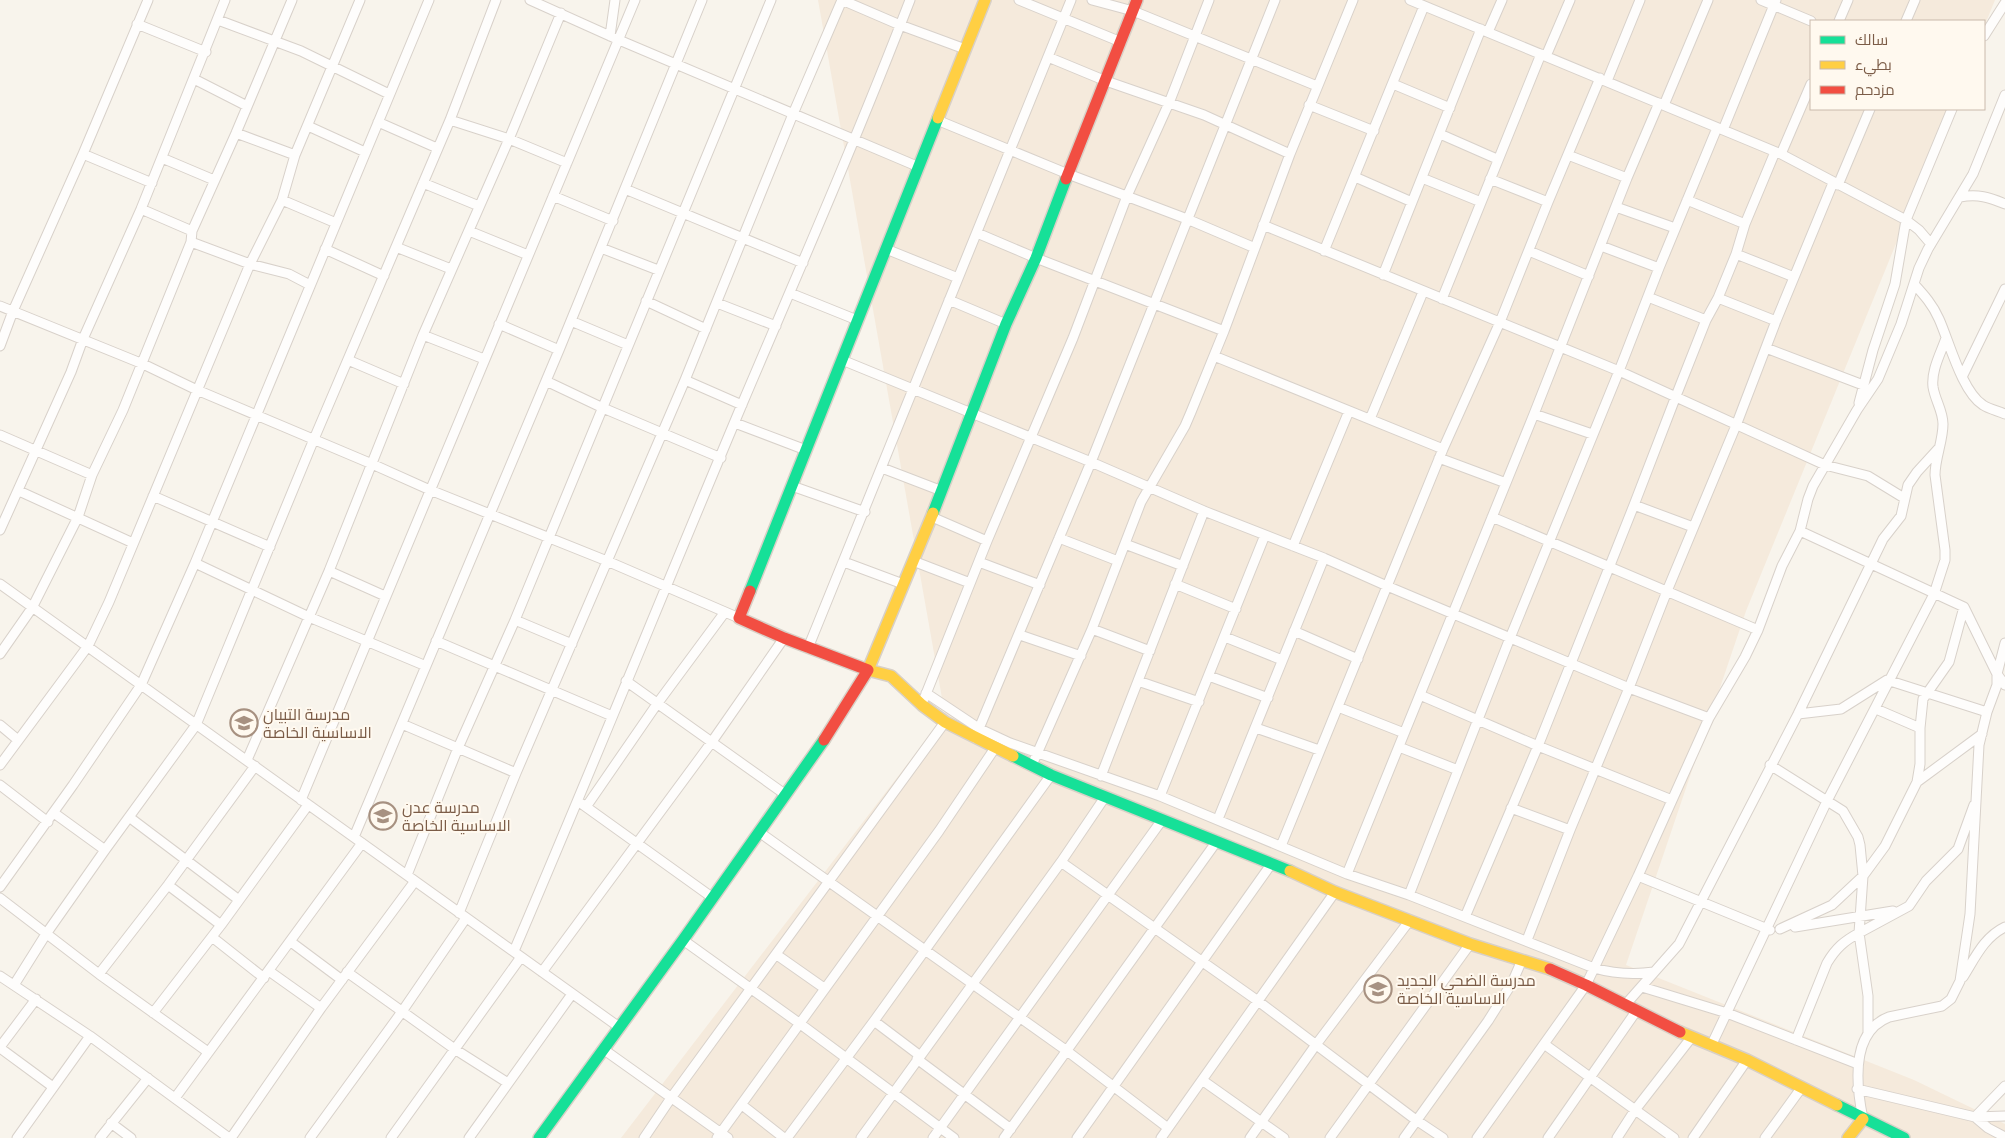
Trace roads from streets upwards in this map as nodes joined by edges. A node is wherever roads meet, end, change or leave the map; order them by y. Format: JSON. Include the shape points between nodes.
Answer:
{"nodes":[{"id":1,"x":148,"y":0,"type":"edge"},
{"id":2,"x":225,"y":0,"type":"edge"},
{"id":3,"x":292,"y":0,"type":"edge"},
{"id":4,"x":360,"y":0,"type":"edge"},
{"id":5,"x":429,"y":0,"type":"edge"},
{"id":6,"x":496,"y":0,"type":"edge"},
{"id":7,"x":530,"y":0,"type":"edge"},
{"id":8,"x":615,"y":0,"type":"edge"},
{"id":9,"x":635,"y":0,"type":"edge"},
{"id":10,"x":702,"y":0,"type":"edge"},
{"id":11,"x":771,"y":0,"type":"edge"},
{"id":12,"x":842,"y":0,"type":"edge"},
{"id":13,"x":910,"y":0,"type":"edge"},
{"id":14,"x":985,"y":0,"type":"edge"},
{"id":15,"x":1019,"y":0,"type":"edge"},
{"id":16,"x":1072,"y":0,"type":"edge"},
{"id":17,"x":1092,"y":0,"type":"edge"},
{"id":18,"x":1137,"y":0,"type":"edge"},
{"id":19,"x":1209,"y":0,"type":"edge"},
{"id":20,"x":1275,"y":0,"type":"edge"},
{"id":21,"x":1353,"y":0,"type":"edge"},
{"id":22,"x":1410,"y":0,"type":"edge"},
{"id":23,"x":1502,"y":0,"type":"edge"},
{"id":24,"x":1570,"y":0,"type":"edge"},
{"id":25,"x":1640,"y":0,"type":"edge"},
{"id":26,"x":1708,"y":0,"type":"edge"},
{"id":27,"x":1761,"y":0,"type":"edge"},
{"id":28,"x":1848,"y":0,"type":"edge"},
{"id":29,"x":1915,"y":0,"type":"edge"},
{"id":30,"x":1775,"y":3,"type":"edge"},
{"id":31,"x":2005,"y":3,"type":"edge"},
{"id":32,"x":1430,"y":5,"type":"edge"},
{"id":33,"x":1133,"y":11,"type":"junction"},
{"id":34,"x":561,"y":13,"type":"junction"},
{"id":35,"x":1064,"y":18,"type":"junction"},
{"id":36,"x":218,"y":20,"type":"junction"},
{"id":37,"x":1810,"y":20,"type":"edge"},
{"id":38,"x":1839,"y":20,"type":"edge"},
{"id":39,"x":1906,"y":20,"type":"edge"},
{"id":40,"x":137,"y":24,"type":"junction"},
{"id":41,"x":900,"y":25,"type":"junction"},
{"id":42,"x":1484,"y":31,"type":"junction"},
{"id":43,"x":1985,"y":34,"type":"edge"},
{"id":44,"x":610,"y":36,"type":"junction"},
{"id":45,"x":1196,"y":37,"type":"junction"},
{"id":46,"x":619,"y":40,"type":"junction"},
{"id":47,"x":275,"y":41,"type":"junction"},
{"id":48,"x":1121,"y":42,"type":"junction"},
{"id":49,"x":966,"y":49,"type":"junction"},
{"id":50,"x":206,"y":52,"type":"junction"},
{"id":51,"x":1544,"y":55,"type":"junction"},
{"id":52,"x":1048,"y":57,"type":"junction"},
{"id":53,"x":1252,"y":60,"type":"junction"},
{"id":54,"x":677,"y":64,"type":"junction"},
{"id":55,"x":334,"y":66,"type":"junction"},
{"id":56,"x":194,"y":79,"type":"junction"},
{"id":57,"x":1604,"y":80,"type":"junction"},
{"id":58,"x":1106,"y":81,"type":"junction"},
{"id":59,"x":1394,"y":84,"type":"junction"},
{"id":60,"x":1317,"y":86,"type":"junction"},
{"id":61,"x":1810,"y":86,"type":"edge"},
{"id":62,"x":736,"y":88,"type":"junction"},
{"id":63,"x":389,"y":94,"type":"junction"},
{"id":64,"x":2005,"y":95,"type":"edge"},
{"id":65,"x":1169,"y":104,"type":"junction"},
{"id":66,"x":1661,"y":104,"type":"junction"},
{"id":67,"x":1309,"y":105,"type":"junction"},
{"id":68,"x":247,"y":106,"type":"junction"},
{"id":69,"x":1450,"y":108,"type":"junction"},
{"id":70,"x":1870,"y":110,"type":"edge"},
{"id":71,"x":1952,"y":110,"type":"edge"},
{"id":72,"x":793,"y":114,"type":"junction"},
{"id":73,"x":450,"y":120,"type":"junction"},
{"id":74,"x":937,"y":120,"type":"junction"},
{"id":75,"x":378,"y":122,"type":"junction"},
{"id":76,"x":1224,"y":124,"type":"junction"},
{"id":77,"x":308,"y":126,"type":"junction"},
{"id":78,"x":1720,"y":129,"type":"junction"},
{"id":79,"x":1374,"y":131,"type":"junction"},
{"id":80,"x":236,"y":133,"type":"junction"},
{"id":81,"x":1440,"y":134,"type":"junction"},
{"id":82,"x":509,"y":140,"type":"junction"},
{"id":83,"x":853,"y":140,"type":"junction"},
{"id":84,"x":437,"y":148,"type":"junction"},
{"id":85,"x":1011,"y":151,"type":"junction"},
{"id":86,"x":365,"y":152,"type":"junction"},
{"id":87,"x":1778,"y":153,"type":"junction"},
{"id":88,"x":83,"y":154,"type":"junction"},
{"id":89,"x":1290,"y":154,"type":"junction"},
{"id":90,"x":295,"y":155,"type":"junction"},
{"id":91,"x":1568,"y":155,"type":"junction"},
{"id":92,"x":162,"y":158,"type":"junction"},
{"id":93,"x":1497,"y":159,"type":"junction"},
{"id":94,"x":567,"y":163,"type":"junction"},
{"id":95,"x":919,"y":167,"type":"junction"},
{"id":96,"x":1068,"y":174,"type":"junction"},
{"id":97,"x":1355,"y":177,"type":"junction"},
{"id":98,"x":1422,"y":178,"type":"junction"},
{"id":99,"x":1627,"y":178,"type":"junction"},
{"id":100,"x":1490,"y":179,"type":"junction"},
{"id":101,"x":214,"y":180,"type":"junction"},
{"id":102,"x":423,"y":182,"type":"junction"},
{"id":103,"x":152,"y":183,"type":"junction"},
{"id":104,"x":1836,"y":184,"type":"junction"},
{"id":105,"x":625,"y":189,"type":"junction"},
{"id":106,"x":553,"y":196,"type":"junction"},
{"id":107,"x":1127,"y":196,"type":"junction"},
{"id":108,"x":1960,"y":197,"type":"junction"},
{"id":109,"x":282,"y":200,"type":"junction"},
{"id":110,"x":1687,"y":200,"type":"junction"},
{"id":111,"x":1412,"y":202,"type":"junction"},
{"id":112,"x":1480,"y":202,"type":"junction"},
{"id":113,"x":1548,"y":202,"type":"junction"},
{"id":114,"x":2005,"y":204,"type":"edge"},
{"id":115,"x":479,"y":206,"type":"junction"},
{"id":116,"x":1616,"y":207,"type":"junction"},
{"id":117,"x":141,"y":209,"type":"junction"},
{"id":118,"x":684,"y":212,"type":"junction"},
{"id":119,"x":1187,"y":219,"type":"junction"},
{"id":120,"x":1906,"y":220,"type":"junction"},
{"id":121,"x":613,"y":221,"type":"junction"},
{"id":122,"x":336,"y":223,"type":"junction"},
{"id":123,"x":1745,"y":224,"type":"junction"},
{"id":124,"x":1263,"y":225,"type":"junction"},
{"id":125,"x":1675,"y":228,"type":"junction"},
{"id":126,"x":469,"y":230,"type":"junction"},
{"id":127,"x":192,"y":231,"type":"junction"},
{"id":128,"x":976,"y":233,"type":"junction"},
{"id":129,"x":743,"y":237,"type":"junction"},
{"id":130,"x":191,"y":242,"type":"junction"},
{"id":131,"x":1931,"y":244,"type":"junction"},
{"id":132,"x":1601,"y":246,"type":"junction"},
{"id":133,"x":396,"y":247,"type":"junction"},
{"id":134,"x":601,"y":248,"type":"junction"},
{"id":135,"x":1255,"y":248,"type":"junction"},
{"id":136,"x":325,"y":249,"type":"junction"},
{"id":137,"x":886,"y":249,"type":"junction"},
{"id":138,"x":1324,"y":251,"type":"junction"},
{"id":139,"x":1529,"y":251,"type":"junction"},
{"id":140,"x":1736,"y":254,"type":"junction"},
{"id":141,"x":528,"y":255,"type":"junction"},
{"id":142,"x":1036,"y":258,"type":"junction"},
{"id":143,"x":803,"y":263,"type":"junction"},
{"id":144,"x":250,"y":264,"type":"junction"},
{"id":145,"x":1659,"y":268,"type":"junction"},
{"id":146,"x":451,"y":269,"type":"junction"},
{"id":147,"x":658,"y":270,"type":"junction"},
{"id":148,"x":1383,"y":275,"type":"junction"},
{"id":149,"x":384,"y":276,"type":"junction"},
{"id":150,"x":1589,"y":276,"type":"junction"},
{"id":151,"x":1794,"y":276,"type":"junction"},
{"id":152,"x":958,"y":278,"type":"junction"},
{"id":153,"x":1095,"y":281,"type":"junction"},
{"id":154,"x":1914,"y":284,"type":"junction"},
{"id":155,"x":310,"y":285,"type":"junction"},
{"id":156,"x":2005,"y":289,"type":"edge"},
{"id":157,"x":1423,"y":292,"type":"junction"},
{"id":158,"x":790,"y":293,"type":"junction"},
{"id":159,"x":1648,"y":297,"type":"junction"},
{"id":160,"x":1718,"y":298,"type":"junction"},
{"id":161,"x":1442,"y":299,"type":"junction"},
{"id":162,"x":949,"y":300,"type":"junction"},
{"id":163,"x":646,"y":301,"type":"junction"},
{"id":164,"x":717,"y":303,"type":"junction"},
{"id":165,"x":1153,"y":303,"type":"junction"},
{"id":166,"x":0,"y":306,"type":"edge"},
{"id":167,"x":13,"y":311,"type":"junction"},
{"id":168,"x":857,"y":320,"type":"junction"},
{"id":169,"x":1706,"y":320,"type":"junction"},
{"id":170,"x":571,"y":321,"type":"junction"},
{"id":171,"x":1776,"y":321,"type":"junction"},
{"id":172,"x":1500,"y":322,"type":"junction"},
{"id":173,"x":499,"y":324,"type":"junction"},
{"id":174,"x":1006,"y":324,"type":"junction"},
{"id":175,"x":776,"y":326,"type":"junction"},
{"id":176,"x":706,"y":329,"type":"junction"},
{"id":177,"x":1224,"y":331,"type":"junction"},
{"id":178,"x":423,"y":336,"type":"junction"},
{"id":179,"x":1946,"y":338,"type":"junction"},
{"id":180,"x":84,"y":339,"type":"junction"},
{"id":181,"x":628,"y":345,"type":"junction"},
{"id":182,"x":0,"y":346,"type":"edge"},
{"id":183,"x":1560,"y":347,"type":"junction"},
{"id":184,"x":1766,"y":348,"type":"junction"},
{"id":185,"x":559,"y":350,"type":"junction"},
{"id":186,"x":1214,"y":356,"type":"junction"},
{"id":187,"x":348,"y":360,"type":"junction"},
{"id":188,"x":484,"y":360,"type":"junction"},
{"id":189,"x":842,"y":360,"type":"junction"},
{"id":190,"x":143,"y":364,"type":"junction"},
{"id":191,"x":1619,"y":371,"type":"junction"},
{"id":192,"x":1962,"y":375,"type":"junction"},
{"id":193,"x":685,"y":380,"type":"junction"},
{"id":194,"x":546,"y":381,"type":"junction"},
{"id":195,"x":404,"y":384,"type":"junction"},
{"id":196,"x":1863,"y":385,"type":"junction"},
{"id":197,"x":197,"y":390,"type":"junction"},
{"id":198,"x":914,"y":390,"type":"junction"},
{"id":199,"x":1676,"y":396,"type":"junction"},
{"id":200,"x":742,"y":405,"type":"junction"},
{"id":201,"x":603,"y":408,"type":"junction"},
{"id":202,"x":1857,"y":410,"type":"junction"},
{"id":203,"x":1349,"y":411,"type":"junction"},
{"id":204,"x":972,"y":414,"type":"junction"},
{"id":205,"x":1534,"y":414,"type":"junction"},
{"id":206,"x":2005,"y":414,"type":"edge"},
{"id":207,"x":257,"y":415,"type":"junction"},
{"id":208,"x":1370,"y":419,"type":"junction"},
{"id":209,"x":735,"y":423,"type":"junction"},
{"id":210,"x":1737,"y":424,"type":"junction"},
{"id":211,"x":662,"y":433,"type":"junction"},
{"id":212,"x":1592,"y":434,"type":"junction"},
{"id":213,"x":0,"y":435,"type":"edge"},
{"id":214,"x":1030,"y":437,"type":"junction"},
{"id":215,"x":314,"y":439,"type":"junction"},
{"id":216,"x":1938,"y":449,"type":"junction"},
{"id":217,"x":806,"y":450,"type":"junction"},
{"id":218,"x":36,"y":452,"type":"junction"},
{"id":219,"x":1441,"y":454,"type":"junction"},
{"id":220,"x":720,"y":458,"type":"junction"},
{"id":221,"x":1091,"y":462,"type":"junction"},
{"id":222,"x":372,"y":464,"type":"junction"},
{"id":223,"x":1825,"y":465,"type":"junction"},
{"id":224,"x":882,"y":468,"type":"junction"},
{"id":225,"x":92,"y":475,"type":"junction"},
{"id":226,"x":1506,"y":483,"type":"junction"},
{"id":227,"x":792,"y":486,"type":"junction"},
{"id":228,"x":1149,"y":488,"type":"junction"},
{"id":229,"x":430,"y":490,"type":"junction"},
{"id":230,"x":19,"y":491,"type":"junction"},
{"id":231,"x":942,"y":491,"type":"junction"},
{"id":232,"x":153,"y":496,"type":"junction"},
{"id":233,"x":1904,"y":498,"type":"junction"},
{"id":234,"x":1634,"y":505,"type":"junction"},
{"id":235,"x":1204,"y":511,"type":"junction"},
{"id":236,"x":865,"y":512,"type":"junction"},
{"id":237,"x":490,"y":514,"type":"junction"},
{"id":238,"x":78,"y":517,"type":"junction"},
{"id":239,"x":1492,"y":517,"type":"junction"},
{"id":240,"x":932,"y":518,"type":"junction"},
{"id":241,"x":213,"y":521,"type":"junction"},
{"id":242,"x":1693,"y":527,"type":"junction"},
{"id":243,"x":0,"y":530,"type":"edge"},
{"id":244,"x":1800,"y":531,"type":"junction"},
{"id":245,"x":1265,"y":535,"type":"junction"},
{"id":246,"x":548,"y":538,"type":"junction"},
{"id":247,"x":1059,"y":538,"type":"junction"},
{"id":248,"x":987,"y":542,"type":"junction"},
{"id":249,"x":1549,"y":542,"type":"junction"},
{"id":250,"x":133,"y":543,"type":"junction"},
{"id":251,"x":1125,"y":544,"type":"junction"},
{"id":252,"x":1294,"y":546,"type":"junction"},
{"id":253,"x":270,"y":547,"type":"junction"},
{"id":254,"x":1324,"y":558,"type":"junction"},
{"id":255,"x":607,"y":561,"type":"junction"},
{"id":256,"x":913,"y":561,"type":"junction"},
{"id":257,"x":1118,"y":561,"type":"junction"},
{"id":258,"x":844,"y":562,"type":"junction"},
{"id":259,"x":979,"y":562,"type":"junction"},
{"id":260,"x":195,"y":563,"type":"junction"},
{"id":261,"x":1870,"y":565,"type":"junction"},
{"id":262,"x":1183,"y":566,"type":"junction"},
{"id":263,"x":1610,"y":566,"type":"junction"},
{"id":264,"x":328,"y":571,"type":"junction"},
{"id":265,"x":970,"y":583,"type":"junction"},
{"id":266,"x":0,"y":584,"type":"edge"},
{"id":267,"x":903,"y":584,"type":"junction"},
{"id":268,"x":1175,"y":584,"type":"junction"},
{"id":269,"x":1040,"y":585,"type":"junction"},
{"id":270,"x":1387,"y":586,"type":"junction"},
{"id":271,"x":667,"y":587,"type":"junction"},
{"id":272,"x":252,"y":589,"type":"junction"},
{"id":273,"x":1667,"y":591,"type":"junction"},
{"id":274,"x":1934,"y":594,"type":"junction"},
{"id":275,"x":385,"y":596,"type":"junction"},
{"id":276,"x":1964,"y":607,"type":"junction"},
{"id":277,"x":32,"y":608,"type":"junction"},
{"id":278,"x":1236,"y":609,"type":"junction"},
{"id":279,"x":725,"y":612,"type":"junction"},
{"id":280,"x":1453,"y":613,"type":"junction"},
{"id":281,"x":309,"y":617,"type":"junction"},
{"id":282,"x":740,"y":618,"type":"junction"},
{"id":283,"x":515,"y":620,"type":"junction"},
{"id":284,"x":1092,"y":629,"type":"junction"},
{"id":285,"x":1758,"y":630,"type":"junction"},
{"id":286,"x":1294,"y":631,"type":"junction"},
{"id":287,"x":1020,"y":635,"type":"junction"},
{"id":288,"x":1225,"y":637,"type":"junction"},
{"id":289,"x":784,"y":638,"type":"junction"},
{"id":290,"x":1510,"y":638,"type":"junction"},
{"id":291,"x":368,"y":641,"type":"junction"},
{"id":292,"x":436,"y":641,"type":"junction"},
{"id":293,"x":2005,"y":643,"type":"edge"},
{"id":294,"x":572,"y":644,"type":"junction"},
{"id":295,"x":88,"y":646,"type":"junction"},
{"id":296,"x":808,"y":648,"type":"junction"},
{"id":297,"x":1150,"y":651,"type":"junction"},
{"id":298,"x":0,"y":654,"type":"edge"},
{"id":299,"x":1081,"y":656,"type":"junction"},
{"id":300,"x":1358,"y":659,"type":"junction"},
{"id":301,"x":1282,"y":660,"type":"junction"},
{"id":302,"x":1571,"y":662,"type":"junction"},
{"id":303,"x":426,"y":666,"type":"junction"},
{"id":304,"x":494,"y":666,"type":"junction"},
{"id":305,"x":868,"y":670,"type":"junction"},
{"id":306,"x":1997,"y":674,"type":"junction"},
{"id":307,"x":1209,"y":676,"type":"junction"},
{"id":308,"x":626,"y":681,"type":"junction"},
{"id":309,"x":1138,"y":681,"type":"junction"},
{"id":310,"x":1890,"y":681,"type":"junction"},
{"id":311,"x":141,"y":685,"type":"junction"},
{"id":312,"x":2005,"y":685,"type":"edge"},
{"id":313,"x":1630,"y":688,"type":"junction"},
{"id":314,"x":553,"y":691,"type":"junction"},
{"id":315,"x":926,"y":693,"type":"junction"},
{"id":316,"x":1926,"y":693,"type":"junction"},
{"id":317,"x":1420,"y":694,"type":"junction"},
{"id":318,"x":1268,"y":698,"type":"junction"},
{"id":319,"x":1199,"y":702,"type":"junction"},
{"id":320,"x":657,"y":704,"type":"junction"},
{"id":321,"x":922,"y":705,"type":"junction"},
{"id":322,"x":1338,"y":707,"type":"junction"},
{"id":323,"x":1876,"y":708,"type":"junction"},
{"id":324,"x":1987,"y":712,"type":"junction"},
{"id":325,"x":1798,"y":714,"type":"junction"},
{"id":326,"x":612,"y":716,"type":"junction"},
{"id":327,"x":1708,"y":718,"type":"junction"},
{"id":328,"x":1478,"y":720,"type":"junction"},
{"id":329,"x":945,"y":722,"type":"junction"},
{"id":330,"x":402,"y":724,"type":"junction"},
{"id":331,"x":0,"y":725,"type":"edge"},
{"id":332,"x":196,"y":725,"type":"junction"},
{"id":333,"x":1256,"y":728,"type":"junction"},
{"id":334,"x":1920,"y":728,"type":"junction"},
{"id":335,"x":977,"y":733,"type":"junction"},
{"id":336,"x":1404,"y":733,"type":"junction"},
{"id":337,"x":1982,"y":734,"type":"junction"},
{"id":338,"x":18,"y":740,"type":"junction"},
{"id":339,"x":711,"y":743,"type":"junction"},
{"id":340,"x":1538,"y":746,"type":"junction"},
{"id":341,"x":1399,"y":747,"type":"junction"},
{"id":342,"x":458,"y":748,"type":"junction"},
{"id":343,"x":996,"y":748,"type":"junction"},
{"id":344,"x":1320,"y":750,"type":"junction"},
{"id":345,"x":1037,"y":753,"type":"junction"},
{"id":346,"x":247,"y":760,"type":"junction"},
{"id":347,"x":0,"y":765,"type":"edge"},
{"id":348,"x":1032,"y":765,"type":"junction"},
{"id":349,"x":255,"y":766,"type":"junction"},
{"id":350,"x":1770,"y":766,"type":"junction"},
{"id":351,"x":1595,"y":768,"type":"junction"},
{"id":352,"x":1458,"y":770,"type":"junction"},
{"id":353,"x":516,"y":773,"type":"junction"},
{"id":354,"x":1051,"y":775,"type":"junction"},
{"id":355,"x":1101,"y":776,"type":"junction"},
{"id":356,"x":1917,"y":782,"type":"junction"},
{"id":357,"x":0,"y":785,"type":"edge"},
{"id":358,"x":1977,"y":794,"type":"junction"},
{"id":359,"x":786,"y":795,"type":"junction"},
{"id":360,"x":1160,"y":796,"type":"junction"},
{"id":361,"x":1105,"y":797,"type":"junction"},
{"id":362,"x":1672,"y":800,"type":"junction"},
{"id":363,"x":1828,"y":801,"type":"junction"},
{"id":364,"x":304,"y":802,"type":"junction"},
{"id":365,"x":582,"y":804,"type":"junction"},
{"id":366,"x":1511,"y":808,"type":"junction"},
{"id":367,"x":54,"y":813,"type":"junction"},
{"id":368,"x":129,"y":817,"type":"junction"},
{"id":369,"x":1218,"y":819,"type":"junction"},
{"id":370,"x":1162,"y":820,"type":"junction"},
{"id":371,"x":48,"y":822,"type":"junction"},
{"id":372,"x":1570,"y":830,"type":"junction"},
{"id":373,"x":759,"y":832,"type":"junction"},
{"id":374,"x":354,"y":837,"type":"junction"},
{"id":375,"x":1217,"y":841,"type":"junction"},
{"id":376,"x":362,"y":843,"type":"junction"},
{"id":377,"x":636,"y":844,"type":"junction"},
{"id":378,"x":1281,"y":846,"type":"junction"},
{"id":379,"x":105,"y":850,"type":"junction"},
{"id":380,"x":186,"y":859,"type":"junction"},
{"id":381,"x":1061,"y":862,"type":"junction"},
{"id":382,"x":1272,"y":863,"type":"junction"},
{"id":383,"x":1347,"y":874,"type":"junction"},
{"id":384,"x":1638,"y":876,"type":"junction"},
{"id":385,"x":1863,"y":876,"type":"junction"},
{"id":386,"x":411,"y":878,"type":"junction"},
{"id":387,"x":830,"y":880,"type":"junction"},
{"id":388,"x":168,"y":885,"type":"junction"},
{"id":389,"x":0,"y":887,"type":"edge"},
{"id":390,"x":1335,"y":892,"type":"junction"},
{"id":391,"x":1108,"y":895,"type":"junction"},
{"id":392,"x":1409,"y":895,"type":"junction"},
{"id":393,"x":0,"y":898,"type":"edge"},
{"id":394,"x":713,"y":898,"type":"junction"},
{"id":395,"x":239,"y":900,"type":"junction"},
{"id":396,"x":1700,"y":903,"type":"junction"},
{"id":397,"x":1900,"y":910,"type":"junction"},
{"id":398,"x":877,"y":915,"type":"junction"},
{"id":399,"x":463,"y":916,"type":"junction"},
{"id":400,"x":1860,"y":916,"type":"junction"},
{"id":401,"x":1465,"y":917,"type":"junction"},
{"id":402,"x":1410,"y":920,"type":"junction"},
{"id":403,"x":221,"y":925,"type":"junction"},
{"id":404,"x":2005,"y":927,"type":"edge"},
{"id":405,"x":1156,"y":929,"type":"junction"},
{"id":406,"x":1780,"y":929,"type":"junction"},
{"id":407,"x":1766,"y":930,"type":"junction"},
{"id":408,"x":1859,"y":933,"type":"junction"},
{"id":409,"x":46,"y":934,"type":"junction"},
{"id":410,"x":212,"y":937,"type":"junction"},
{"id":411,"x":683,"y":940,"type":"junction"},
{"id":412,"x":1527,"y":940,"type":"junction"},
{"id":413,"x":290,"y":942,"type":"junction"},
{"id":414,"x":1470,"y":944,"type":"junction"},
{"id":415,"x":925,"y":949,"type":"junction"},
{"id":416,"x":518,"y":954,"type":"junction"},
{"id":417,"x":777,"y":955,"type":"junction"},
{"id":418,"x":1522,"y":960,"type":"junction"},
{"id":419,"x":1202,"y":963,"type":"junction"},
{"id":420,"x":1594,"y":968,"type":"junction"},
{"id":421,"x":542,"y":972,"type":"junction"},
{"id":422,"x":1654,"y":972,"type":"junction"},
{"id":423,"x":99,"y":974,"type":"junction"},
{"id":424,"x":267,"y":974,"type":"junction"},
{"id":425,"x":0,"y":976,"type":"edge"},
{"id":426,"x":344,"y":976,"type":"junction"},
{"id":427,"x":1960,"y":981,"type":"junction"},
{"id":428,"x":972,"y":984,"type":"junction"},
{"id":429,"x":14,"y":985,"type":"junction"},
{"id":430,"x":1586,"y":985,"type":"junction"},
{"id":431,"x":1642,"y":987,"type":"junction"},
{"id":432,"x":824,"y":988,"type":"junction"},
{"id":433,"x":752,"y":989,"type":"junction"},
{"id":434,"x":572,"y":994,"type":"junction"},
{"id":435,"x":36,"y":999,"type":"junction"},
{"id":436,"x":1258,"y":1001,"type":"junction"},
{"id":437,"x":1626,"y":1004,"type":"junction"},
{"id":438,"x":321,"y":1008,"type":"junction"},
{"id":439,"x":1637,"y":1010,"type":"junction"},
{"id":440,"x":153,"y":1012,"type":"junction"},
{"id":441,"x":401,"y":1012,"type":"junction"},
{"id":442,"x":1727,"y":1013,"type":"junction"},
{"id":443,"x":1020,"y":1018,"type":"junction"},
{"id":444,"x":874,"y":1021,"type":"junction"},
{"id":445,"x":799,"y":1023,"type":"junction"},
{"id":446,"x":619,"y":1027,"type":"junction"},
{"id":447,"x":1868,"y":1033,"type":"junction"},
{"id":448,"x":90,"y":1036,"type":"junction"},
{"id":449,"x":1691,"y":1038,"type":"junction"},
{"id":450,"x":1796,"y":1040,"type":"junction"},
{"id":451,"x":1544,"y":1044,"type":"junction"},
{"id":452,"x":1315,"y":1046,"type":"junction"},
{"id":453,"x":1711,"y":1046,"type":"junction"},
{"id":454,"x":0,"y":1047,"type":"edge"},
{"id":455,"x":603,"y":1049,"type":"junction"},
{"id":456,"x":456,"y":1050,"type":"junction"},
{"id":457,"x":1066,"y":1051,"type":"junction"},
{"id":458,"x":208,"y":1052,"type":"junction"},
{"id":459,"x":918,"y":1057,"type":"junction"},
{"id":460,"x":846,"y":1058,"type":"junction"},
{"id":461,"x":1747,"y":1060,"type":"junction"},
{"id":462,"x":1858,"y":1064,"type":"junction"},
{"id":463,"x":1590,"y":1077,"type":"junction"},
{"id":464,"x":148,"y":1078,"type":"junction"},
{"id":465,"x":1202,"y":1080,"type":"junction"},
{"id":466,"x":508,"y":1083,"type":"junction"},
{"id":467,"x":1370,"y":1084,"type":"junction"},
{"id":468,"x":1114,"y":1086,"type":"junction"},
{"id":469,"x":2005,"y":1086,"type":"edge"},
{"id":470,"x":53,"y":1087,"type":"junction"},
{"id":471,"x":1802,"y":1087,"type":"junction"},
{"id":472,"x":1857,"y":1089,"type":"junction"},
{"id":473,"x":893,"y":1093,"type":"junction"},
{"id":474,"x":965,"y":1094,"type":"junction"},
{"id":475,"x":175,"y":1098,"type":"junction"},
{"id":476,"x":671,"y":1098,"type":"junction"},
{"id":477,"x":742,"y":1105,"type":"junction"},
{"id":478,"x":1635,"y":1110,"type":"junction"},
{"id":479,"x":2005,"y":1116,"type":"edge"},
{"id":480,"x":1975,"y":1117,"type":"junction"},
{"id":481,"x":1863,"y":1119,"type":"junction"},
{"id":482,"x":1416,"y":1120,"type":"junction"},
{"id":483,"x":1262,"y":1122,"type":"junction"},
{"id":484,"x":111,"y":1123,"type":"junction"},
{"id":485,"x":940,"y":1128,"type":"junction"},
{"id":486,"x":1168,"y":1128,"type":"junction"},
{"id":487,"x":1011,"y":1129,"type":"junction"},
{"id":488,"x":722,"y":1136,"type":"edge"},
{"id":489,"x":2004,"y":1137,"type":"edge"},
{"id":490,"x":17,"y":1138,"type":"edge"},
{"id":491,"x":100,"y":1138,"type":"edge"},
{"id":492,"x":131,"y":1138,"type":"edge"},
{"id":493,"x":230,"y":1138,"type":"edge"},
{"id":494,"x":310,"y":1138,"type":"edge"},
{"id":495,"x":392,"y":1138,"type":"edge"},
{"id":496,"x":469,"y":1138,"type":"edge"},
{"id":497,"x":539,"y":1138,"type":"edge"},
{"id":498,"x":644,"y":1138,"type":"edge"},
{"id":499,"x":786,"y":1138,"type":"edge"},
{"id":500,"x":861,"y":1138,"type":"edge"},
{"id":501,"x":933,"y":1138,"type":"edge"},
{"id":502,"x":954,"y":1138,"type":"edge"},
{"id":503,"x":1004,"y":1138,"type":"edge"},
{"id":504,"x":1077,"y":1138,"type":"edge"},
{"id":505,"x":1161,"y":1138,"type":"edge"},
{"id":506,"x":1250,"y":1138,"type":"edge"},
{"id":507,"x":1284,"y":1138,"type":"edge"},
{"id":508,"x":1330,"y":1138,"type":"edge"},
{"id":509,"x":1404,"y":1138,"type":"edge"},
{"id":510,"x":1443,"y":1138,"type":"edge"},
{"id":511,"x":1477,"y":1138,"type":"edge"},
{"id":512,"x":1548,"y":1138,"type":"edge"},
{"id":513,"x":1617,"y":1138,"type":"edge"},
{"id":514,"x":1674,"y":1138,"type":"edge"},
{"id":515,"x":1693,"y":1138,"type":"edge"},
{"id":516,"x":1765,"y":1138,"type":"edge"},
{"id":517,"x":1848,"y":1138,"type":"edge"},
{"id":518,"x":1904,"y":1138,"type":"edge"}],
"edges":[{"from":1,"to":40,"type":"street"},
{"from":2,"to":36,"type":"street"},
{"from":3,"to":47,"type":"street"},
{"from":4,"to":55,"type":"street"},
{"from":5,"to":63,"type":"street"},
{"from":6,"to":73,"type":"street"},
{"from":7,"to":34,"type":"street"},
{"from":8,"to":44,"type":"street"},
{"from":9,"to":46,"type":"street"},
{"from":10,"to":54,"type":"street"},
{"from":11,"to":62,"type":"street"},
{"from":12,"to":41,"type":"street"},
{"from":12,"to":72,"type":"street"},
{"from":13,"to":41,"type":"street"},
{"from":14,"to":49,"type":"street"},
{"from":15,"to":35,"type":"street"},
{"from":16,"to":35,"type":"street"},
{"from":17,"to":33,"type":"street"},
{"from":18,"to":33,"type":"street"},
{"from":19,"to":45,"type":"street"},
{"from":20,"to":53,"type":"street"},
{"from":21,"to":60,"type":"street"},
{"from":22,"to":32,"type":"street"},
{"from":23,"to":42,"type":"street"},
{"from":24,"to":51,"type":"street"},
{"from":25,"to":57,"type":"street"},
{"from":26,"to":66,"type":"street"},
{"from":27,"to":30,"type":"street"},
{"from":28,"to":38,"type":"street"},
{"from":29,"to":39,"type":"street"},
{"from":30,"to":37,"type":"street"},
{"from":30,"to":78,"type":"street"},
{"from":31,"to":43,"type":"street"},
{"from":32,"to":42,"type":"street"},
{"from":32,"to":59,"type":"street"},
{"from":33,"to":45,"type":"street"},
{"from":33,"to":48,"type":"street"},
{"from":34,"to":44,"type":"street"},
{"from":34,"to":82,"type":"street"},
{"from":35,"to":48,"type":"street"},
{"from":35,"to":52,"type":"street"},
{"from":36,"to":47,"type":"street"},
{"from":36,"to":50,"type":"street"},
{"from":40,"to":50,"type":"street"},
{"from":40,"to":88,"type":"street"},
{"from":41,"to":49,"type":"street"},
{"from":41,"to":83,"type":"street"},
{"from":42,"to":51,"type":"street"},
{"from":42,"to":69,"type":"street"},
{"from":44,"to":46,"type":"street"},
{"from":45,"to":53,"type":"street"},
{"from":45,"to":65,"type":"street"},
{"from":46,"to":54,"type":"street"},
{"from":46,"to":94,"type":"street"},
{"from":47,"to":55,"type":"street"},
{"from":47,"to":68,"type":"street"},
{"from":48,"to":58,"type":"street"},
{"from":49,"to":74,"type":"street"},
{"from":50,"to":56,"type":"street"},
{"from":51,"to":57,"type":"street"},
{"from":51,"to":93,"type":"street"},
{"from":52,"to":58,"type":"street"},
{"from":52,"to":85,"type":"street"},
{"from":53,"to":60,"type":"street"},
{"from":53,"to":76,"type":"street"},
{"from":54,"to":62,"type":"street"},
{"from":54,"to":105,"type":"street"},
{"from":55,"to":63,"type":"street"},
{"from":55,"to":77,"type":"street"},
{"from":56,"to":68,"type":"street"},
{"from":56,"to":92,"type":"street"},
{"from":57,"to":66,"type":"street"},
{"from":57,"to":91,"type":"street"},
{"from":58,"to":65,"type":"street"},
{"from":58,"to":96,"type":"street"},
{"from":59,"to":69,"type":"street"},
{"from":59,"to":79,"type":"street"},
{"from":60,"to":67,"type":"street"},
{"from":61,"to":87,"type":"street"},
{"from":62,"to":72,"type":"street"},
{"from":62,"to":118,"type":"street"},
{"from":63,"to":75,"type":"street"},
{"from":64,"to":108,"type":"street","via":[[1973,174]]},
{"from":65,"to":76,"type":"street"},
{"from":65,"to":107,"type":"street"},
{"from":66,"to":78,"type":"street"},
{"from":66,"to":99,"type":"street"},
{"from":67,"to":79,"type":"street"},
{"from":67,"to":89,"type":"street"},
{"from":68,"to":80,"type":"street"},
{"from":69,"to":81,"type":"street"},
{"from":70,"to":104,"type":"street"},
{"from":71,"to":120,"type":"street"},
{"from":72,"to":83,"type":"street"},
{"from":72,"to":129,"type":"street"},
{"from":73,"to":82,"type":"street"},
{"from":73,"to":84,"type":"street"},
{"from":74,"to":85,"type":"street"},
{"from":74,"to":95,"type":"street"},
{"from":75,"to":84,"type":"street"},
{"from":75,"to":86,"type":"street"},
{"from":76,"to":89,"type":"street"},
{"from":76,"to":119,"type":"street"},
{"from":77,"to":86,"type":"street"},
{"from":77,"to":90,"type":"street"},
{"from":78,"to":87,"type":"street"},
{"from":78,"to":110,"type":"street"},
{"from":79,"to":97,"type":"street"},
{"from":80,"to":90,"type":"street"},
{"from":80,"to":101,"type":"street"},
{"from":81,"to":93,"type":"street"},
{"from":81,"to":98,"type":"street"},
{"from":82,"to":94,"type":"street"},
{"from":82,"to":115,"type":"street"},
{"from":83,"to":95,"type":"street"},
{"from":83,"to":143,"type":"street"},
{"from":84,"to":102,"type":"street"},
{"from":85,"to":96,"type":"street"},
{"from":85,"to":128,"type":"street"},
{"from":86,"to":122,"type":"street"},
{"from":87,"to":104,"type":"street"},
{"from":87,"to":123,"type":"street"},
{"from":88,"to":103,"type":"street"},
{"from":88,"to":167,"type":"street"},
{"from":89,"to":124,"type":"street"},
{"from":90,"to":109,"type":"street"},
{"from":91,"to":99,"type":"street"},
{"from":91,"to":113,"type":"street"},
{"from":92,"to":101,"type":"street"},
{"from":92,"to":103,"type":"street"},
{"from":93,"to":100,"type":"street"},
{"from":94,"to":106,"type":"street"},
{"from":95,"to":137,"type":"street"},
{"from":96,"to":107,"type":"street"},
{"from":96,"to":142,"type":"street"},
{"from":97,"to":111,"type":"street"},
{"from":97,"to":138,"type":"street"},
{"from":98,"to":111,"type":"street"},
{"from":98,"to":112,"type":"street"},
{"from":99,"to":116,"type":"street"},
{"from":100,"to":112,"type":"street"},
{"from":100,"to":113,"type":"street"},
{"from":101,"to":127,"type":"street"},
{"from":102,"to":115,"type":"street"},
{"from":102,"to":133,"type":"street"},
{"from":103,"to":117,"type":"street"},
{"from":104,"to":120,"type":"street"},
{"from":104,"to":151,"type":"street"},
{"from":105,"to":118,"type":"street"},
{"from":105,"to":121,"type":"street"},
{"from":106,"to":121,"type":"street"},
{"from":106,"to":141,"type":"street"},
{"from":107,"to":119,"type":"street"},
{"from":107,"to":153,"type":"street"},
{"from":108,"to":114,"type":"street","via":[[1974,194]]},
{"from":108,"to":131,"type":"street"},
{"from":109,"to":122,"type":"street"},
{"from":109,"to":144,"type":"street"},
{"from":110,"to":123,"type":"street"},
{"from":110,"to":125,"type":"street"},
{"from":111,"to":148,"type":"street"},
{"from":112,"to":161,"type":"street"},
{"from":113,"to":139,"type":"street"},
{"from":115,"to":126,"type":"street"},
{"from":116,"to":125,"type":"street"},
{"from":116,"to":132,"type":"street"},
{"from":117,"to":127,"type":"street"},
{"from":117,"to":180,"type":"street"},
{"from":118,"to":129,"type":"street"},
{"from":118,"to":147,"type":"street"},
{"from":119,"to":135,"type":"street"},
{"from":119,"to":165,"type":"street"},
{"from":120,"to":131,"type":"street"},
{"from":120,"to":196,"type":"street","via":[[1895,284]]},
{"from":121,"to":134,"type":"street"},
{"from":122,"to":136,"type":"street"},
{"from":123,"to":140,"type":"street"},
{"from":124,"to":135,"type":"street"},
{"from":124,"to":138,"type":"street"},
{"from":125,"to":145,"type":"street"},
{"from":126,"to":141,"type":"street"},
{"from":126,"to":146,"type":"street"},
{"from":127,"to":130,"type":"street"},
{"from":128,"to":142,"type":"street"},
{"from":128,"to":152,"type":"street"},
{"from":129,"to":143,"type":"street"},
{"from":129,"to":164,"type":"street"},
{"from":130,"to":144,"type":"street"},
{"from":130,"to":190,"type":"street"},
{"from":131,"to":154,"type":"street"},
{"from":132,"to":145,"type":"street"},
{"from":132,"to":150,"type":"street"},
{"from":133,"to":146,"type":"street"},
{"from":133,"to":149,"type":"street"},
{"from":134,"to":147,"type":"street"},
{"from":134,"to":170,"type":"street"},
{"from":135,"to":177,"type":"street"},
{"from":136,"to":149,"type":"street"},
{"from":136,"to":155,"type":"street"},
{"from":137,"to":152,"type":"street"},
{"from":137,"to":168,"type":"street"},
{"from":138,"to":148,"type":"street"},
{"from":139,"to":150,"type":"street"},
{"from":139,"to":172,"type":"street"},
{"from":140,"to":151,"type":"street"},
{"from":140,"to":160,"type":"street"},
{"from":141,"to":173,"type":"street"},
{"from":142,"to":153,"type":"street"},
{"from":142,"to":174,"type":"street"},
{"from":143,"to":158,"type":"street"},
{"from":144,"to":155,"type":"street","via":[[289,274]]},
{"from":144,"to":197,"type":"street"},
{"from":145,"to":159,"type":"street"},
{"from":146,"to":178,"type":"street"},
{"from":147,"to":163,"type":"street"},
{"from":148,"to":157,"type":"street"},
{"from":149,"to":187,"type":"street"},
{"from":150,"to":183,"type":"street"},
{"from":151,"to":171,"type":"street"},
{"from":152,"to":162,"type":"street"},
{"from":153,"to":165,"type":"street"},
{"from":153,"to":214,"type":"street"},
{"from":154,"to":179,"type":"street","via":[[1929,301]]},
{"from":154,"to":202,"type":"street","via":[[1889,356]]},
{"from":155,"to":207,"type":"street"},
{"from":156,"to":192,"type":"street"},
{"from":157,"to":161,"type":"street"},
{"from":157,"to":208,"type":"street"},
{"from":158,"to":168,"type":"street"},
{"from":158,"to":175,"type":"street"},
{"from":159,"to":169,"type":"street"},
{"from":159,"to":191,"type":"street"},
{"from":160,"to":169,"type":"street"},
{"from":160,"to":171,"type":"street"},
{"from":161,"to":172,"type":"street"},
{"from":162,"to":174,"type":"street"},
{"from":162,"to":198,"type":"street"},
{"from":163,"to":176,"type":"street"},
{"from":163,"to":181,"type":"street"},
{"from":164,"to":175,"type":"street"},
{"from":164,"to":176,"type":"street"},
{"from":165,"to":177,"type":"street"},
{"from":165,"to":221,"type":"street"},
{"from":166,"to":167,"type":"street"},
{"from":167,"to":180,"type":"street"},
{"from":167,"to":182,"type":"street"},
{"from":168,"to":189,"type":"street"},
{"from":169,"to":199,"type":"street"},
{"from":170,"to":181,"type":"street"},
{"from":170,"to":185,"type":"street"},
{"from":171,"to":184,"type":"street"},
{"from":172,"to":183,"type":"street"},
{"from":172,"to":219,"type":"street"},
{"from":173,"to":185,"type":"street"},
{"from":173,"to":188,"type":"street"},
{"from":174,"to":204,"type":"street"},
{"from":175,"to":200,"type":"street"},
{"from":176,"to":193,"type":"street"},
{"from":177,"to":186,"type":"street"},
{"from":178,"to":188,"type":"street"},
{"from":178,"to":195,"type":"street"},
{"from":179,"to":192,"type":"street"},
{"from":179,"to":216,"type":"street","via":[[1933,380],[1943,427]]},
{"from":180,"to":190,"type":"street"},
{"from":180,"to":218,"type":"street"},
{"from":181,"to":201,"type":"street"},
{"from":183,"to":191,"type":"street"},
{"from":183,"to":205,"type":"street"},
{"from":184,"to":196,"type":"street"},
{"from":184,"to":210,"type":"street"},
{"from":185,"to":194,"type":"street"},
{"from":186,"to":203,"type":"street"},
{"from":186,"to":228,"type":"street","via":[[1186,426]]},
{"from":187,"to":195,"type":"street"},
{"from":187,"to":215,"type":"street"},
{"from":188,"to":229,"type":"street"},
{"from":189,"to":198,"type":"street"},
{"from":189,"to":217,"type":"street"},
{"from":190,"to":197,"type":"street"},
{"from":190,"to":225,"type":"street"},
{"from":191,"to":199,"type":"street"},
{"from":191,"to":212,"type":"street"},
{"from":192,"to":206,"type":"street","via":[[1971,394],[1983,405]]},
{"from":193,"to":200,"type":"street"},
{"from":193,"to":211,"type":"street"},
{"from":194,"to":201,"type":"street"},
{"from":194,"to":237,"type":"street"},
{"from":195,"to":222,"type":"street"},
{"from":196,"to":202,"type":"street"},
{"from":197,"to":207,"type":"street"},
{"from":197,"to":232,"type":"street"},
{"from":198,"to":204,"type":"street"},
{"from":198,"to":224,"type":"street"},
{"from":199,"to":210,"type":"street"},
{"from":199,"to":234,"type":"street"},
{"from":200,"to":209,"type":"street"},
{"from":201,"to":211,"type":"street"},
{"from":201,"to":246,"type":"street"},
{"from":202,"to":223,"type":"street"},
{"from":203,"to":208,"type":"street"},
{"from":203,"to":252,"type":"street"},
{"from":204,"to":214,"type":"street"},
{"from":204,"to":231,"type":"street"},
{"from":205,"to":212,"type":"street"},
{"from":205,"to":226,"type":"street"},
{"from":207,"to":215,"type":"street"},
{"from":207,"to":241,"type":"street"},
{"from":208,"to":219,"type":"street"},
{"from":209,"to":217,"type":"street"},
{"from":209,"to":220,"type":"street"},
{"from":210,"to":223,"type":"street"},
{"from":210,"to":242,"type":"street"},
{"from":211,"to":220,"type":"street"},
{"from":211,"to":255,"type":"street"},
{"from":212,"to":249,"type":"street"},
{"from":213,"to":218,"type":"street"},
{"from":214,"to":221,"type":"street"},
{"from":214,"to":248,"type":"street"},
{"from":215,"to":222,"type":"street"},
{"from":215,"to":253,"type":"street"},
{"from":216,"to":233,"type":"street","via":[[1917,472]]},
{"from":216,"to":274,"type":"street","via":[[1936,484],[1945,560]]},
{"from":217,"to":227,"type":"street"},
{"from":218,"to":225,"type":"street"},
{"from":218,"to":230,"type":"street"},
{"from":219,"to":226,"type":"street"},
{"from":219,"to":270,"type":"street"},
{"from":220,"to":271,"type":"street"},
{"from":221,"to":228,"type":"street"},
{"from":221,"to":247,"type":"street"},
{"from":222,"to":229,"type":"street"},
{"from":222,"to":264,"type":"street"},
{"from":223,"to":233,"type":"street","via":[[1868,476]]},
{"from":223,"to":244,"type":"street","via":[[1808,498]]},
{"from":224,"to":231,"type":"street"},
{"from":224,"to":236,"type":"street"},
{"from":225,"to":238,"type":"street"},
{"from":226,"to":239,"type":"street"},
{"from":227,"to":236,"type":"street"},
{"from":227,"to":282,"type":"street"},
{"from":228,"to":235,"type":"street"},
{"from":228,"to":251,"type":"street"},
{"from":229,"to":237,"type":"street"},
{"from":229,"to":275,"type":"street"},
{"from":230,"to":238,"type":"street"},
{"from":230,"to":243,"type":"street"},
{"from":231,"to":240,"type":"street"},
{"from":232,"to":241,"type":"street"},
{"from":232,"to":250,"type":"street"},
{"from":233,"to":261,"type":"street","via":[[1901,516],[1883,539]]},
{"from":234,"to":242,"type":"street"},
{"from":234,"to":263,"type":"street"},
{"from":235,"to":245,"type":"street"},
{"from":235,"to":262,"type":"street"},
{"from":236,"to":258,"type":"street"},
{"from":237,"to":246,"type":"street"},
{"from":237,"to":292,"type":"street"},
{"from":238,"to":250,"type":"street"},
{"from":238,"to":277,"type":"street"},
{"from":239,"to":249,"type":"street"},
{"from":239,"to":280,"type":"street"},
{"from":240,"to":248,"type":"street"},
{"from":240,"to":256,"type":"street"},
{"from":241,"to":253,"type":"street"},
{"from":241,"to":260,"type":"street"},
{"from":242,"to":273,"type":"street"},
{"from":244,"to":261,"type":"street"},
{"from":244,"to":285,"type":"street","via":[[1782,566]]},
{"from":245,"to":252,"type":"street"},
{"from":245,"to":278,"type":"street"},
{"from":246,"to":255,"type":"street"},
{"from":246,"to":283,"type":"street"},
{"from":247,"to":257,"type":"street"},
{"from":247,"to":269,"type":"street"},
{"from":248,"to":259,"type":"street"},
{"from":249,"to":263,"type":"street"},
{"from":249,"to":290,"type":"street"},
{"from":250,"to":295,"type":"street"},
{"from":251,"to":257,"type":"street"},
{"from":251,"to":262,"type":"street"},
{"from":252,"to":254,"type":"street"},
{"from":253,"to":272,"type":"street"},
{"from":254,"to":270,"type":"street"},
{"from":254,"to":286,"type":"street"},
{"from":255,"to":271,"type":"street"},
{"from":255,"to":294,"type":"street"},
{"from":256,"to":265,"type":"street"},
{"from":256,"to":267,"type":"street"},
{"from":257,"to":284,"type":"street"},
{"from":258,"to":267,"type":"street"},
{"from":258,"to":296,"type":"street"},
{"from":259,"to":265,"type":"street"},
{"from":259,"to":269,"type":"street"},
{"from":260,"to":272,"type":"street"},
{"from":260,"to":311,"type":"street"},
{"from":261,"to":274,"type":"street"},
{"from":261,"to":325,"type":"street"},
{"from":262,"to":268,"type":"street"},
{"from":263,"to":273,"type":"street"},
{"from":263,"to":302,"type":"street"},
{"from":264,"to":275,"type":"street"},
{"from":264,"to":281,"type":"street"},
{"from":265,"to":315,"type":"street"},
{"from":266,"to":277,"type":"street"},
{"from":267,"to":305,"type":"street"},
{"from":268,"to":278,"type":"street"},
{"from":268,"to":297,"type":"street"},
{"from":269,"to":287,"type":"street"},
{"from":270,"to":280,"type":"street"},
{"from":270,"to":300,"type":"street"},
{"from":271,"to":279,"type":"street"},
{"from":271,"to":308,"type":"street"},
{"from":272,"to":281,"type":"street"},
{"from":272,"to":332,"type":"street"},
{"from":273,"to":285,"type":"street"},
{"from":273,"to":313,"type":"street"},
{"from":274,"to":276,"type":"street"},
{"from":274,"to":310,"type":"street"},
{"from":275,"to":291,"type":"street"},
{"from":276,"to":306,"type":"street"},
{"from":276,"to":316,"type":"street","via":[[1949,662]]},
{"from":277,"to":295,"type":"street"},
{"from":277,"to":298,"type":"street"},
{"from":278,"to":288,"type":"street"},
{"from":279,"to":282,"type":"street"},
{"from":279,"to":320,"type":"street"},
{"from":280,"to":290,"type":"street"},
{"from":280,"to":317,"type":"street"},
{"from":281,"to":291,"type":"street"},
{"from":281,"to":346,"type":"street"},
{"from":282,"to":289,"type":"street"},
{"from":283,"to":294,"type":"street"},
{"from":283,"to":304,"type":"street"},
{"from":284,"to":297,"type":"street"},
{"from":284,"to":299,"type":"street"},
{"from":285,"to":327,"type":"street"},
{"from":286,"to":300,"type":"street"},
{"from":286,"to":301,"type":"street"},
{"from":287,"to":299,"type":"street"},
{"from":287,"to":335,"type":"street"},
{"from":288,"to":301,"type":"street"},
{"from":288,"to":307,"type":"street"},
{"from":289,"to":296,"type":"street"},
{"from":289,"to":339,"type":"street"},
{"from":290,"to":302,"type":"street"},
{"from":290,"to":328,"type":"street"},
{"from":291,"to":303,"type":"street"},
{"from":291,"to":364,"type":"street"},
{"from":292,"to":303,"type":"street"},
{"from":292,"to":304,"type":"street"},
{"from":293,"to":306,"type":"street"},
{"from":294,"to":314,"type":"street"},
{"from":295,"to":311,"type":"street"},
{"from":295,"to":338,"type":"street"},
{"from":296,"to":305,"type":"street"},
{"from":297,"to":309,"type":"street"},
{"from":299,"to":345,"type":"street"},
{"from":300,"to":322,"type":"street"},
{"from":301,"to":318,"type":"street"},
{"from":302,"to":313,"type":"street"},
{"from":302,"to":340,"type":"street"},
{"from":303,"to":330,"type":"street"},
{"from":304,"to":314,"type":"street"},
{"from":304,"to":342,"type":"street"},
{"from":305,"to":321,"type":"street","via":[[891,676]]},
{"from":305,"to":359,"type":"street","via":[[847,708]]},
{"from":306,"to":312,"type":"street"},
{"from":306,"to":324,"type":"street","via":[[1997,685]]},
{"from":307,"to":318,"type":"street"},
{"from":307,"to":319,"type":"street"},
{"from":308,"to":320,"type":"street"},
{"from":308,"to":326,"type":"street"},
{"from":309,"to":319,"type":"street"},
{"from":309,"to":355,"type":"street"},
{"from":310,"to":316,"type":"street"},
{"from":310,"to":323,"type":"street"},
{"from":310,"to":325,"type":"street","via":[[1882,682],[1841,709]]},
{"from":311,"to":332,"type":"street"},
{"from":311,"to":367,"type":"street"},
{"from":313,"to":327,"type":"street"},
{"from":313,"to":351,"type":"street"},
{"from":314,"to":326,"type":"street"},
{"from":314,"to":353,"type":"street"},
{"from":315,"to":321,"type":"street"},
{"from":315,"to":335,"type":"street"},
{"from":316,"to":324,"type":"street"},
{"from":316,"to":334,"type":"street"},
{"from":317,"to":328,"type":"street"},
{"from":317,"to":336,"type":"street"},
{"from":318,"to":333,"type":"street"},
{"from":319,"to":360,"type":"street"},
{"from":320,"to":339,"type":"street"},
{"from":320,"to":365,"type":"street"},
{"from":321,"to":329,"type":"street"},
{"from":322,"to":336,"type":"street"},
{"from":322,"to":344,"type":"street"},
{"from":323,"to":334,"type":"street"},
{"from":323,"to":363,"type":"street"},
{"from":324,"to":337,"type":"street"},
{"from":325,"to":350,"type":"street"},
{"from":326,"to":365,"type":"street"},
{"from":327,"to":362,"type":"street"},
{"from":328,"to":340,"type":"street"},
{"from":328,"to":352,"type":"street"},
{"from":329,"to":335,"type":"street"},
{"from":329,"to":387,"type":"street"},
{"from":330,"to":342,"type":"street"},
{"from":330,"to":374,"type":"street"},
{"from":331,"to":338,"type":"street"},
{"from":332,"to":346,"type":"street"},
{"from":332,"to":368,"type":"street"},
{"from":333,"to":344,"type":"street"},
{"from":333,"to":369,"type":"street"},
{"from":334,"to":356,"type":"street"},
{"from":335,"to":343,"type":"street"},
{"from":335,"to":345,"type":"street"},
{"from":336,"to":341,"type":"street"},
{"from":337,"to":356,"type":"street"},
{"from":337,"to":358,"type":"street"},
{"from":338,"to":347,"type":"street"},
{"from":339,"to":359,"type":"street"},
{"from":339,"to":377,"type":"street"},
{"from":340,"to":351,"type":"street"},
{"from":340,"to":366,"type":"street"},
{"from":341,"to":352,"type":"street"},
{"from":341,"to":383,"type":"street"},
{"from":342,"to":353,"type":"street"},
{"from":342,"to":386,"type":"street"},
{"from":343,"to":348,"type":"street"},
{"from":343,"to":398,"type":"street"},
{"from":344,"to":378,"type":"street"},
{"from":345,"to":348,"type":"street"},
{"from":345,"to":355,"type":"street"},
{"from":346,"to":349,"type":"street"},
{"from":348,"to":354,"type":"street"},
{"from":349,"to":364,"type":"street"},
{"from":349,"to":380,"type":"street"},
{"from":350,"to":363,"type":"street"},
{"from":350,"to":396,"type":"street"},
{"from":351,"to":362,"type":"street"},
{"from":351,"to":372,"type":"street"},
{"from":352,"to":392,"type":"street"},
{"from":353,"to":399,"type":"street"},
{"from":354,"to":361,"type":"street"},
{"from":354,"to":415,"type":"street"},
{"from":355,"to":360,"type":"street"},
{"from":356,"to":385,"type":"street","via":[[1885,846]]},
{"from":357,"to":371,"type":"street"},
{"from":358,"to":397,"type":"street","via":[[1958,849],[1926,881],[1909,906]]},
{"from":358,"to":427,"type":"street","via":[[1970,914]]},
{"from":359,"to":373,"type":"street"},
{"from":360,"to":369,"type":"street"},
{"from":361,"to":370,"type":"street"},
{"from":361,"to":381,"type":"street"},
{"from":362,"to":384,"type":"street"},
{"from":363,"to":385,"type":"street","via":[[1846,815],[1858,837]]},
{"from":363,"to":407,"type":"street"},
{"from":364,"to":374,"type":"street"},
{"from":364,"to":395,"type":"street"},
{"from":365,"to":377,"type":"street"},
{"from":365,"to":416,"type":"street"},
{"from":366,"to":372,"type":"street"},
{"from":366,"to":401,"type":"street"},
{"from":367,"to":371,"type":"street"},
{"from":367,"to":379,"type":"street"},
{"from":368,"to":379,"type":"street"},
{"from":368,"to":380,"type":"street"},
{"from":369,"to":378,"type":"street"},
{"from":370,"to":375,"type":"street"},
{"from":370,"to":391,"type":"street"},
{"from":371,"to":389,"type":"street"},
{"from":372,"to":412,"type":"street"},
{"from":373,"to":387,"type":"street"},
{"from":373,"to":394,"type":"street"},
{"from":374,"to":376,"type":"street"},
{"from":375,"to":382,"type":"street"},
{"from":375,"to":405,"type":"street"},
{"from":376,"to":386,"type":"street"},
{"from":376,"to":413,"type":"street"},
{"from":377,"to":394,"type":"street"},
{"from":377,"to":421,"type":"street"},
{"from":378,"to":383,"type":"street"},
{"from":379,"to":409,"type":"street"},
{"from":380,"to":388,"type":"street"},
{"from":380,"to":395,"type":"street"},
{"from":381,"to":391,"type":"street"},
{"from":381,"to":428,"type":"street"},
{"from":382,"to":390,"type":"street"},
{"from":382,"to":419,"type":"street"},
{"from":383,"to":392,"type":"street"},
{"from":384,"to":396,"type":"street"},
{"from":384,"to":420,"type":"street"},
{"from":385,"to":400,"type":"street"},
{"from":385,"to":406,"type":"street","via":[[1828,908]]},
{"from":386,"to":399,"type":"street"},
{"from":386,"to":426,"type":"street"},
{"from":387,"to":398,"type":"street"},
{"from":387,"to":417,"type":"street"},
{"from":388,"to":403,"type":"street"},
{"from":388,"to":423,"type":"street"},
{"from":390,"to":402,"type":"street"},
{"from":390,"to":436,"type":"street"},
{"from":391,"to":405,"type":"street"},
{"from":391,"to":443,"type":"street"},
{"from":392,"to":401,"type":"street"},
{"from":393,"to":409,"type":"street"},
{"from":394,"to":411,"type":"street"},
{"from":395,"to":403,"type":"street"},
{"from":396,"to":407,"type":"street"},
{"from":396,"to":422,"type":"street","via":[[1678,944]]},
{"from":397,"to":400,"type":"street"},
{"from":397,"to":408,"type":"street"},
{"from":398,"to":415,"type":"street"},
{"from":398,"to":432,"type":"street"},
{"from":399,"to":416,"type":"street"},
{"from":399,"to":441,"type":"street"},
{"from":400,"to":406,"type":"street"},
{"from":400,"to":408,"type":"street"},
{"from":401,"to":412,"type":"street"},
{"from":402,"to":414,"type":"street"},
{"from":402,"to":452,"type":"street"},
{"from":403,"to":410,"type":"street"},
{"from":404,"to":427,"type":"street","via":[[1987,940]]},
{"from":405,"to":419,"type":"street"},
{"from":405,"to":457,"type":"street"},
{"from":406,"to":407,"type":"street"},
{"from":407,"to":442,"type":"street"},
{"from":408,"to":447,"type":"street","via":[[1868,996]]},
{"from":408,"to":450,"type":"street","via":[[1843,942],[1834,952]]},
{"from":409,"to":423,"type":"street"},
{"from":409,"to":429,"type":"street"},
{"from":410,"to":424,"type":"street"},
{"from":410,"to":440,"type":"street"},
{"from":411,"to":433,"type":"street"},
{"from":411,"to":446,"type":"street"},
{"from":412,"to":420,"type":"street"},
{"from":413,"to":424,"type":"street"},
{"from":413,"to":426,"type":"street"},
{"from":414,"to":418,"type":"street"},
{"from":414,"to":467,"type":"street"},
{"from":415,"to":428,"type":"street"},
{"from":415,"to":444,"type":"street"},
{"from":416,"to":421,"type":"street"},
{"from":416,"to":456,"type":"street"},
{"from":417,"to":432,"type":"street"},
{"from":417,"to":433,"type":"street"},
{"from":418,"to":430,"type":"street"},
{"from":418,"to":482,"type":"street","via":[[1488,1021]]},
{"from":419,"to":436,"type":"street"},
{"from":419,"to":468,"type":"street"},
{"from":420,"to":422,"type":"street","via":[[1616,974]]},
{"from":420,"to":430,"type":"street"},
{"from":421,"to":434,"type":"street"},
{"from":422,"to":431,"type":"street"},
{"from":423,"to":440,"type":"street"},
{"from":424,"to":438,"type":"street"},
{"from":424,"to":458,"type":"street"},
{"from":425,"to":429,"type":"street"},
{"from":426,"to":438,"type":"street"},
{"from":426,"to":441,"type":"street"},
{"from":427,"to":447,"type":"street","via":[[1951,1000],[1942,1006],[1882,1019]]},
{"from":428,"to":443,"type":"street"},
{"from":428,"to":459,"type":"street"},
{"from":429,"to":435,"type":"street"},
{"from":430,"to":437,"type":"street"},
{"from":430,"to":451,"type":"street"},
{"from":431,"to":437,"type":"street"},
{"from":431,"to":442,"type":"street"},
{"from":432,"to":445,"type":"street"},
{"from":433,"to":445,"type":"street"},
{"from":433,"to":476,"type":"street"},
{"from":434,"to":446,"type":"street"},
{"from":434,"to":466,"type":"street"},
{"from":435,"to":448,"type":"street"},
{"from":435,"to":454,"type":"street"},
{"from":436,"to":452,"type":"street"},
{"from":436,"to":465,"type":"street"},
{"from":437,"to":439,"type":"street"},
{"from":438,"to":493,"type":"street"},
{"from":439,"to":449,"type":"street"},
{"from":439,"to":463,"type":"street"},
{"from":440,"to":458,"type":"street"},
{"from":441,"to":456,"type":"street"},
{"from":441,"to":494,"type":"street"},
{"from":442,"to":450,"type":"street"},
{"from":442,"to":453,"type":"street"},
{"from":443,"to":457,"type":"street"},
{"from":443,"to":474,"type":"street"},
{"from":444,"to":459,"type":"street"},
{"from":444,"to":460,"type":"street"},
{"from":445,"to":460,"type":"street"},
{"from":445,"to":477,"type":"street"},
{"from":446,"to":455,"type":"street"},
{"from":447,"to":462,"type":"street"},
{"from":448,"to":464,"type":"street"},
{"from":448,"to":470,"type":"street"},
{"from":449,"to":453,"type":"street"},
{"from":449,"to":478,"type":"street"},
{"from":450,"to":462,"type":"street"},
{"from":451,"to":463,"type":"street"},
{"from":451,"to":511,"type":"street"},
{"from":452,"to":467,"type":"street"},
{"from":452,"to":483,"type":"street"},
{"from":453,"to":461,"type":"street"},
{"from":454,"to":470,"type":"street"},
{"from":455,"to":476,"type":"street"},
{"from":455,"to":497,"type":"street"},
{"from":456,"to":466,"type":"street"},
{"from":456,"to":495,"type":"street"},
{"from":457,"to":468,"type":"street"},
{"from":457,"to":487,"type":"street"},
{"from":458,"to":475,"type":"street"},
{"from":459,"to":473,"type":"street"},
{"from":459,"to":474,"type":"street"},
{"from":460,"to":473,"type":"street"},
{"from":460,"to":499,"type":"street"},
{"from":461,"to":471,"type":"street"},
{"from":461,"to":515,"type":"street"},
{"from":462,"to":472,"type":"street"},
{"from":463,"to":478,"type":"street"},
{"from":463,"to":512,"type":"street"},
{"from":464,"to":475,"type":"street"},
{"from":464,"to":484,"type":"street"},
{"from":465,"to":483,"type":"street"},
{"from":465,"to":486,"type":"street"},
{"from":466,"to":496,"type":"street"},
{"from":467,"to":482,"type":"street"},
{"from":467,"to":508,"type":"street"},
{"from":468,"to":486,"type":"street"},
{"from":468,"to":504,"type":"street"},
{"from":469,"to":480,"type":"street"},
{"from":470,"to":490,"type":"street"},
{"from":471,"to":481,"type":"street"},
{"from":471,"to":516,"type":"street"},
{"from":472,"to":480,"type":"street"},
{"from":472,"to":481,"type":"street"},
{"from":473,"to":485,"type":"street"},
{"from":473,"to":500,"type":"street"},
{"from":474,"to":485,"type":"street"},
{"from":474,"to":487,"type":"street"},
{"from":475,"to":493,"type":"street"},
{"from":476,"to":488,"type":"street"},
{"from":476,"to":498,"type":"street"},
{"from":477,"to":488,"type":"street"},
{"from":477,"to":499,"type":"street"},
{"from":478,"to":513,"type":"street"},
{"from":478,"to":514,"type":"street"},
{"from":479,"to":480,"type":"street"},
{"from":480,"to":489,"type":"street"},
{"from":481,"to":517,"type":"street"},
{"from":481,"to":518,"type":"street"},
{"from":482,"to":509,"type":"street"},
{"from":482,"to":510,"type":"street"},
{"from":483,"to":506,"type":"street"},
{"from":483,"to":507,"type":"street"},
{"from":484,"to":491,"type":"street"},
{"from":484,"to":492,"type":"street"},
{"from":485,"to":501,"type":"street"},
{"from":485,"to":502,"type":"street"},
{"from":486,"to":505,"type":"street"},
{"from":487,"to":503,"type":"street"}]}
